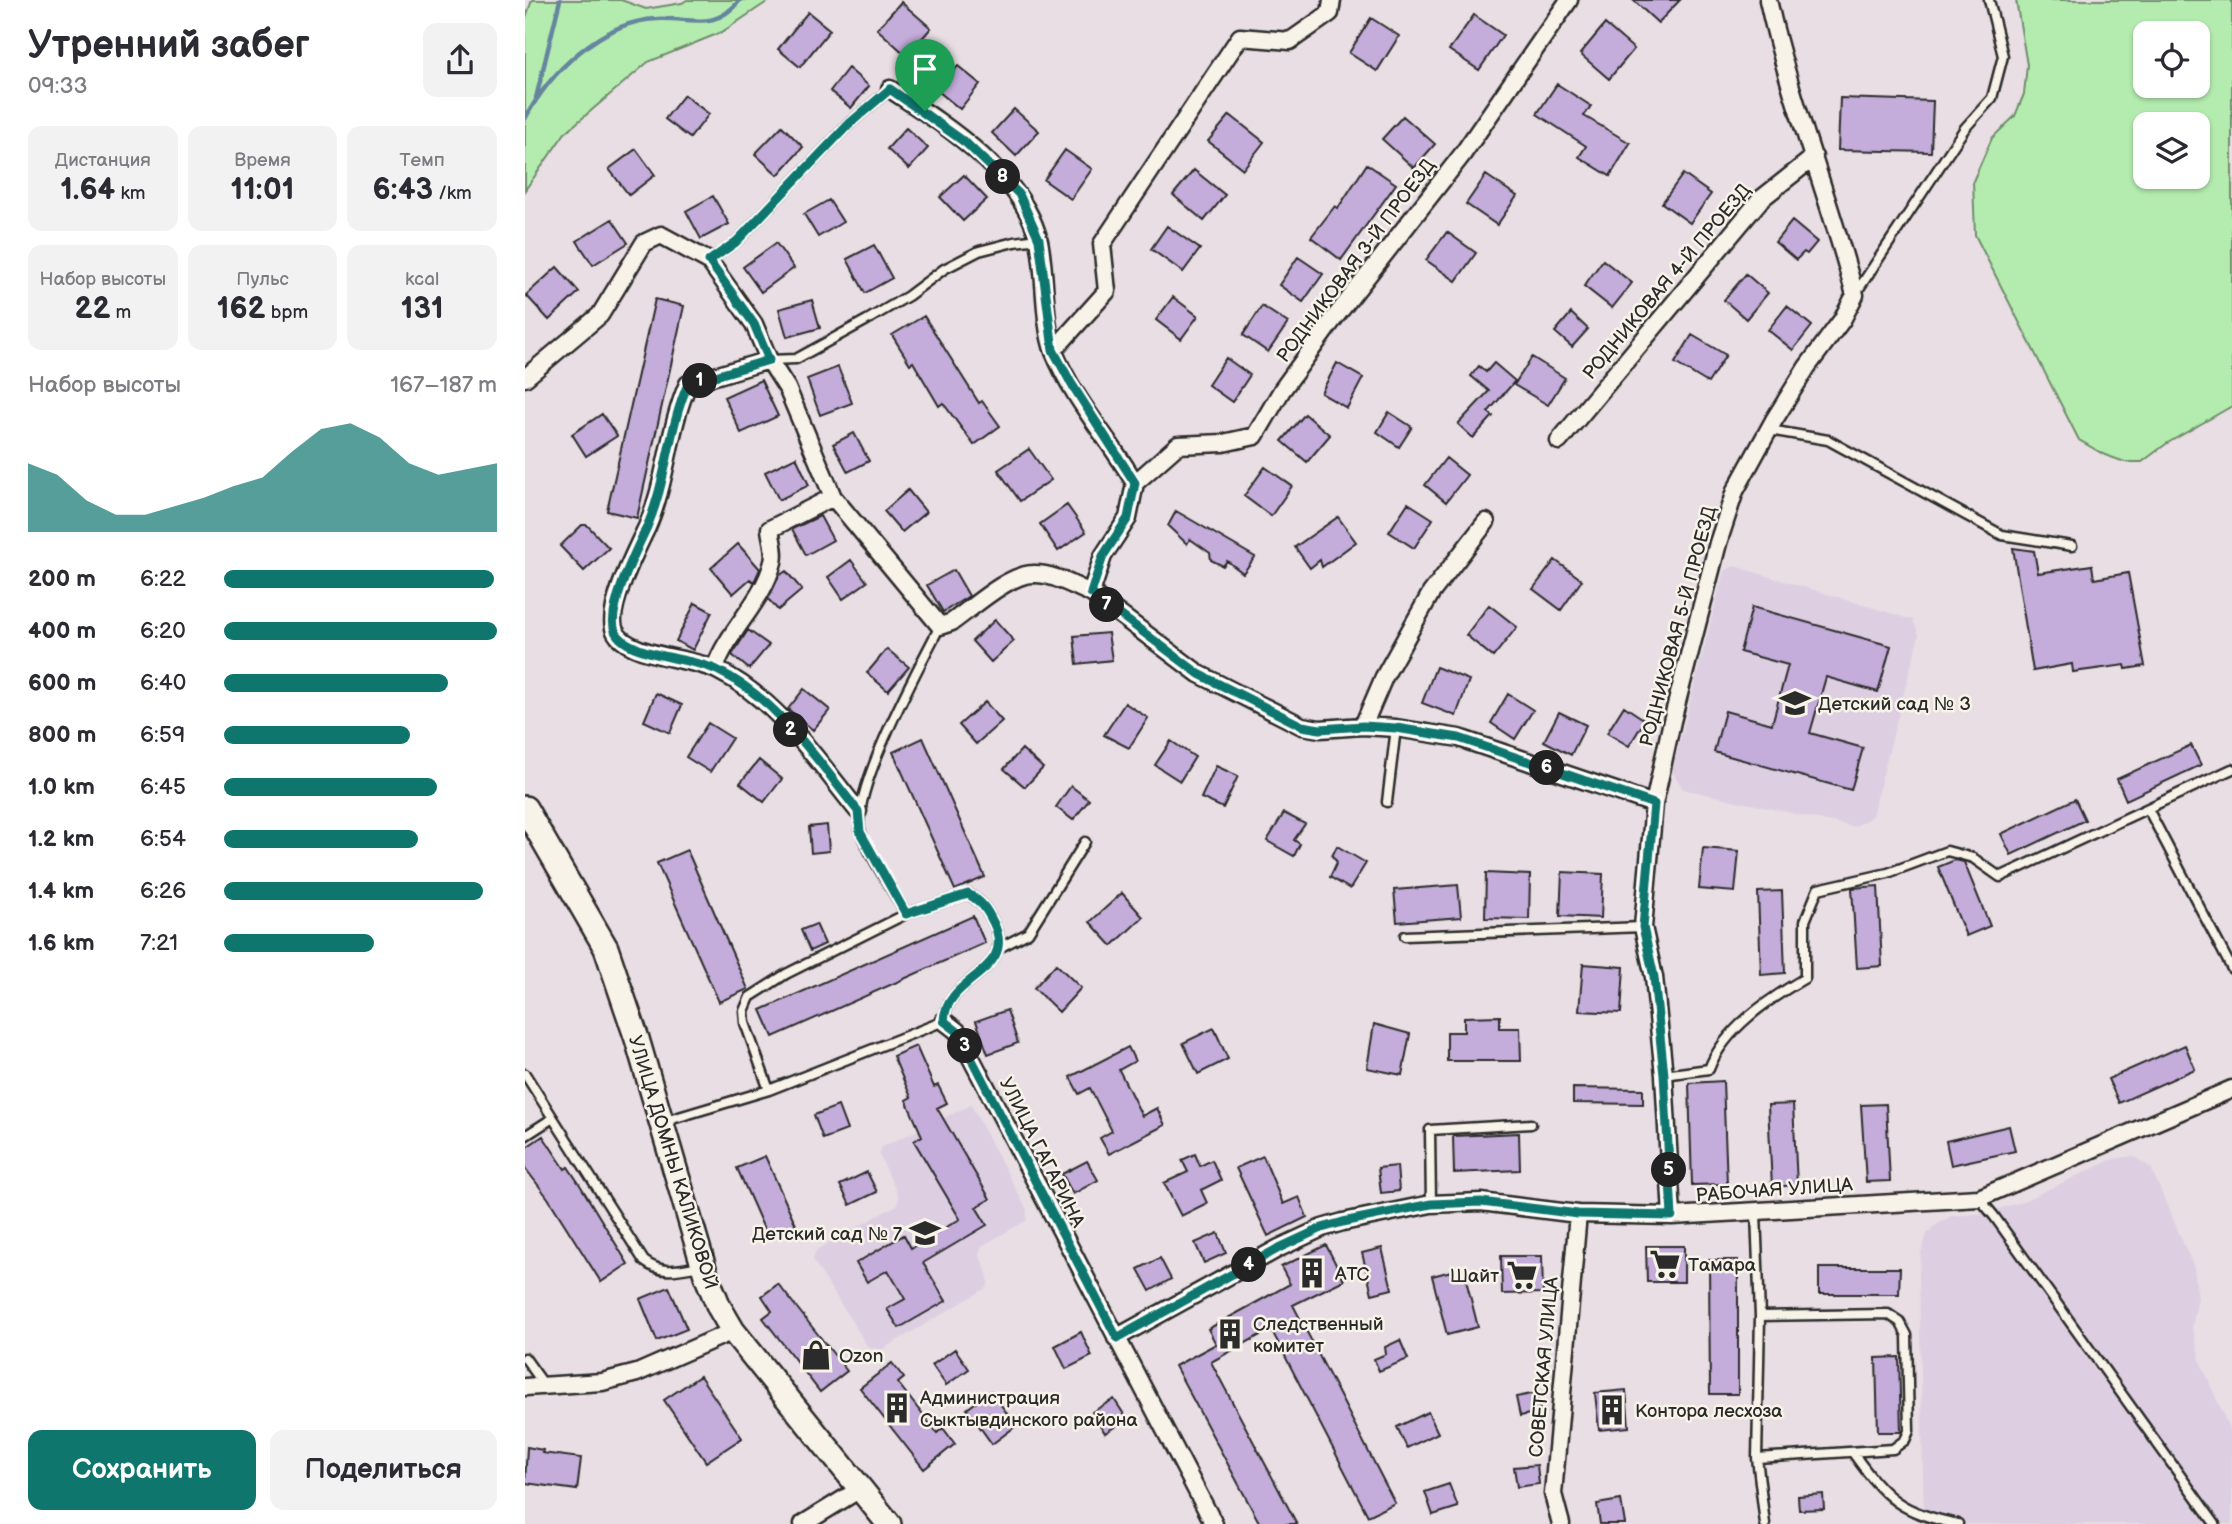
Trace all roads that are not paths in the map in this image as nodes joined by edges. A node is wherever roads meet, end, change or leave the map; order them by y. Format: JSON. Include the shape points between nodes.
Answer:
{"nodes":[{"id":1,"x":1332,"y":0,"type":"edge"},
{"id":2,"x":1569,"y":0,"type":"edge"},
{"id":3,"x":1768,"y":0,"type":"edge"},
{"id":4,"x":1989,"y":0,"type":"edge"},
{"id":5,"x":890,"y":89,"type":"joint"},
{"id":6,"x":1814,"y":157,"type":"junction"},
{"id":7,"x":1039,"y":239,"type":"junction"},
{"id":8,"x":709,"y":261,"type":"junction"},
{"id":9,"x":1855,"y":295,"type":"junction"},
{"id":10,"x":1053,"y":350,"type":"junction"},
{"id":11,"x":769,"y":360,"type":"junction"},
{"id":12,"x":525,"y":378,"type":"edge"},
{"id":13,"x":1768,"y":430,"type":"junction"},
{"id":14,"x":1559,"y":441,"type":"dead end"},
{"id":15,"x":1135,"y":483,"type":"junction"},
{"id":16,"x":833,"y":497,"type":"junction"},
{"id":17,"x":1486,"y":522,"type":"dead end"},
{"id":18,"x":2072,"y":546,"type":"dead end"},
{"id":19,"x":1091,"y":593,"type":"junction"},
{"id":20,"x":940,"y":626,"type":"junction"},
{"id":21,"x":715,"y":668,"type":"junction"},
{"id":22,"x":1363,"y":726,"type":"junction"},
{"id":23,"x":1396,"y":728,"type":"junction"},
{"id":24,"x":2232,"y":769,"type":"edge"},
{"id":25,"x":1387,"y":802,"type":"dead end"},
{"id":26,"x":1654,"y":804,"type":"junction"},
{"id":27,"x":525,"y":808,"type":"edge"},
{"id":28,"x":2148,"y":809,"type":"junction"},
{"id":29,"x":858,"y":811,"type":"junction"},
{"id":30,"x":1085,"y":842,"type":"dead end"},
{"id":31,"x":906,"y":914,"type":"junction"},
{"id":32,"x":1643,"y":927,"type":"junction"},
{"id":33,"x":1405,"y":936,"type":"dead end"},
{"id":34,"x":999,"y":948,"type":"junction"},
{"id":35,"x":2232,"y":969,"type":"edge"},
{"id":36,"x":944,"y":1021,"type":"junction"},
{"id":37,"x":525,"y":1074,"type":"edge"},
{"id":38,"x":1664,"y":1075,"type":"junction"},
{"id":39,"x":2232,"y":1089,"type":"edge"},
{"id":40,"x":769,"y":1090,"type":"junction"},
{"id":41,"x":553,"y":1118,"type":"junction"},
{"id":42,"x":662,"y":1122,"type":"junction"},
{"id":43,"x":1531,"y":1124,"type":"dead end"},
{"id":44,"x":525,"y":1136,"type":"edge"},
{"id":45,"x":1979,"y":1198,"type":"junction"},
{"id":46,"x":1431,"y":1204,"type":"junction"},
{"id":47,"x":1756,"y":1213,"type":"junction"},
{"id":48,"x":1578,"y":1214,"type":"junction"},
{"id":49,"x":1672,"y":1216,"type":"junction"},
{"id":50,"x":704,"y":1266,"type":"junction"},
{"id":51,"x":1760,"y":1316,"type":"junction"},
{"id":52,"x":733,"y":1331,"type":"junction"},
{"id":53,"x":1117,"y":1338,"type":"junction"},
{"id":54,"x":525,"y":1358,"type":"edge"},
{"id":55,"x":545,"y":1386,"type":"junction"},
{"id":56,"x":525,"y":1387,"type":"edge"},
{"id":57,"x":1853,"y":1453,"type":"junction"},
{"id":58,"x":1757,"y":1458,"type":"junction"},
{"id":59,"x":860,"y":1489,"type":"junction"},
{"id":60,"x":803,"y":1524,"type":"edge"},
{"id":61,"x":889,"y":1524,"type":"edge"},
{"id":62,"x":1213,"y":1524,"type":"edge"},
{"id":63,"x":1561,"y":1524,"type":"edge"},
{"id":64,"x":1765,"y":1524,"type":"edge"},
{"id":65,"x":1958,"y":1524,"type":"edge"},
{"id":66,"x":2215,"y":1524,"type":"edge"}],
"edges":[{"from":1,"to":10,"type":"street","via":[[1329,13],[1290,41],[1240,37],[1102,244],[1107,291]]},
{"from":2,"to":15,"type":"street","name":"РОДНИКОВАЯ 3-Й ПРОЕЗД","via":[[1462,155],[1289,380],[1255,436],[1178,445]]},
{"from":3,"to":6,"type":"street","via":[[1779,50]]},
{"from":4,"to":9,"type":"lane","via":[[2003,56],[1992,98],[1965,128]]},
{"from":5,"to":7,"type":"street","via":[[997,171],[1019,194]]},
{"from":5,"to":8,"type":"lane","via":[[849,124],[736,242]]},
{"from":6,"to":9,"type":"street"},
{"from":6,"to":14,"type":"street","name":"РОДНИКОВАЯ 4-Й ПРОЕЗД","via":[[1761,199]]},
{"from":7,"to":10,"type":"street"},
{"from":7,"to":11,"type":"lane","via":[[979,251],[796,359]]},
{"from":8,"to":11,"type":"street","via":[[754,324]]},
{"from":8,"to":12,"type":"street","via":[[661,236],[644,243],[600,315]]},
{"from":9,"to":13,"type":"street","name":"РОДНИКОВАЯ 5-Й ПРОЕЗД"},
{"from":10,"to":15,"type":"street"},
{"from":11,"to":16,"type":"street","via":[[787,388]]},
{"from":11,"to":21,"type":"street","via":[[688,384],[657,505],[612,621],[616,634],[629,646]]},
{"from":13,"to":18,"type":"lane","via":[[1828,440],[2002,535]]},
{"from":13,"to":26,"type":"street","name":"РОДНИКОВАЯ 5-Й ПРОЕЗД","via":[[1735,491],[1718,543]]},
{"from":15,"to":19,"type":"street","via":[[1128,518],[1103,556]]},
{"from":16,"to":20,"type":"street"},
{"from":16,"to":21,"type":"street","via":[[770,529],[774,560],[754,604]]},
{"from":17,"to":22,"type":"street","via":[[1431,593],[1384,677]]},
{"from":19,"to":20,"type":"street","via":[[1033,573],[1016,578]]},
{"from":19,"to":22,"type":"street","via":[[1199,674],[1302,726]]},
{"from":20,"to":29,"type":"lane","via":[[891,724]]},
{"from":21,"to":29,"type":"street","via":[[760,695]]},
{"from":22,"to":23,"type":"street"},
{"from":23,"to":25,"type":"lane"},
{"from":23,"to":26,"type":"street","via":[[1459,738]]},
{"from":24,"to":28,"type":"lane"},
{"from":26,"to":32,"type":"street","name":"РОДНИКОВАЯ 5-Й ПРОЕЗД"},
{"from":27,"to":42,"type":"main road","name":"УЛИЦА ДОМНЫ КАЛИКОВОЙ","via":[[606,948]]},
{"from":28,"to":35,"type":"lane"},
{"from":28,"to":38,"type":"lane","via":[[2000,877],[1973,858],[1947,851],[1888,873],[1818,889],[1805,921],[1805,978],[1777,994],[1740,1027],[1716,1051],[1709,1069]]},
{"from":29,"to":31,"type":"lane","via":[[860,832]]},
{"from":30,"to":34,"type":"lane","via":[[1028,933]]},
{"from":31,"to":34,"type":"lane","via":[[968,894],[983,903],[999,933]]},
{"from":31,"to":40,"type":"lane","via":[[750,998],[745,1023]]},
{"from":32,"to":33,"type":"lane"},
{"from":32,"to":38,"type":"street","name":"РОДНИКОВАЯ 5-Й ПРОЕЗД","via":[[1654,977]]},
{"from":34,"to":36,"type":"lane","via":[[992,963],[944,1007]]},
{"from":36,"to":40,"type":"lane"},
{"from":36,"to":53,"type":"street","name":"УЛИЦА ГАГАРИНА","via":[[957,1031]]},
{"from":37,"to":41,"type":"lane"},
{"from":38,"to":49,"type":"street","name":"РОДНИКОВАЯ 5-Й ПРОЕЗД"},
{"from":39,"to":45,"type":"street","name":"РАБОЧАЯ УЛИЦА"},
{"from":40,"to":42,"type":"lane"},
{"from":41,"to":44,"type":"lane"},
{"from":41,"to":50,"type":"lane","via":[[644,1261],[654,1270],[668,1272]]},
{"from":42,"to":50,"type":"main road","name":"УЛИЦА ДОМНЫ КАЛИКОВОЙ"},
{"from":43,"to":46,"type":"lane","via":[[1430,1130]]},
{"from":45,"to":47,"type":"street","name":"РАБОЧАЯ УЛИЦА"},
{"from":45,"to":66,"type":"lane"},
{"from":46,"to":48,"type":"street","name":"РАБОЧАЯ УЛИЦА","via":[[1481,1202]]},
{"from":46,"to":53,"type":"street","name":"РАБОЧАЯ УЛИЦА","via":[[1322,1228]]},
{"from":47,"to":49,"type":"street","name":"РАБОЧАЯ УЛИЦА"},
{"from":47,"to":51,"type":"lane"},
{"from":48,"to":49,"type":"street","name":"РАБОЧАЯ УЛИЦА"},
{"from":48,"to":63,"type":"street","name":"СОВЕТСКАЯ УЛИЦА","via":[[1553,1494]]},
{"from":50,"to":52,"type":"main road","name":"УЛИЦА ДОМНЫ КАЛИКОВОЙ"},
{"from":51,"to":57,"type":"lane","via":[[1888,1314],[1900,1322],[1907,1335],[1909,1431],[1893,1449]]},
{"from":51,"to":58,"type":"lane"},
{"from":52,"to":55,"type":"street","via":[[637,1373],[602,1382]]},
{"from":52,"to":59,"type":"main road","name":"УЛИЦА ДОМНЫ КАЛИКОВОЙ"},
{"from":53,"to":62,"type":"street","name":"УЛИЦА ГАГАРИНА"},
{"from":54,"to":55,"type":"lane"},
{"from":55,"to":56,"type":"street"},
{"from":57,"to":58,"type":"lane"},
{"from":57,"to":65,"type":"lane","via":[[1879,1488],[1902,1507]]},
{"from":58,"to":64,"type":"lane"},
{"from":59,"to":60,"type":"street"},
{"from":59,"to":61,"type":"main road","name":"УЛИЦА ДОМНЫ КАЛИКОВОЙ"}]}
